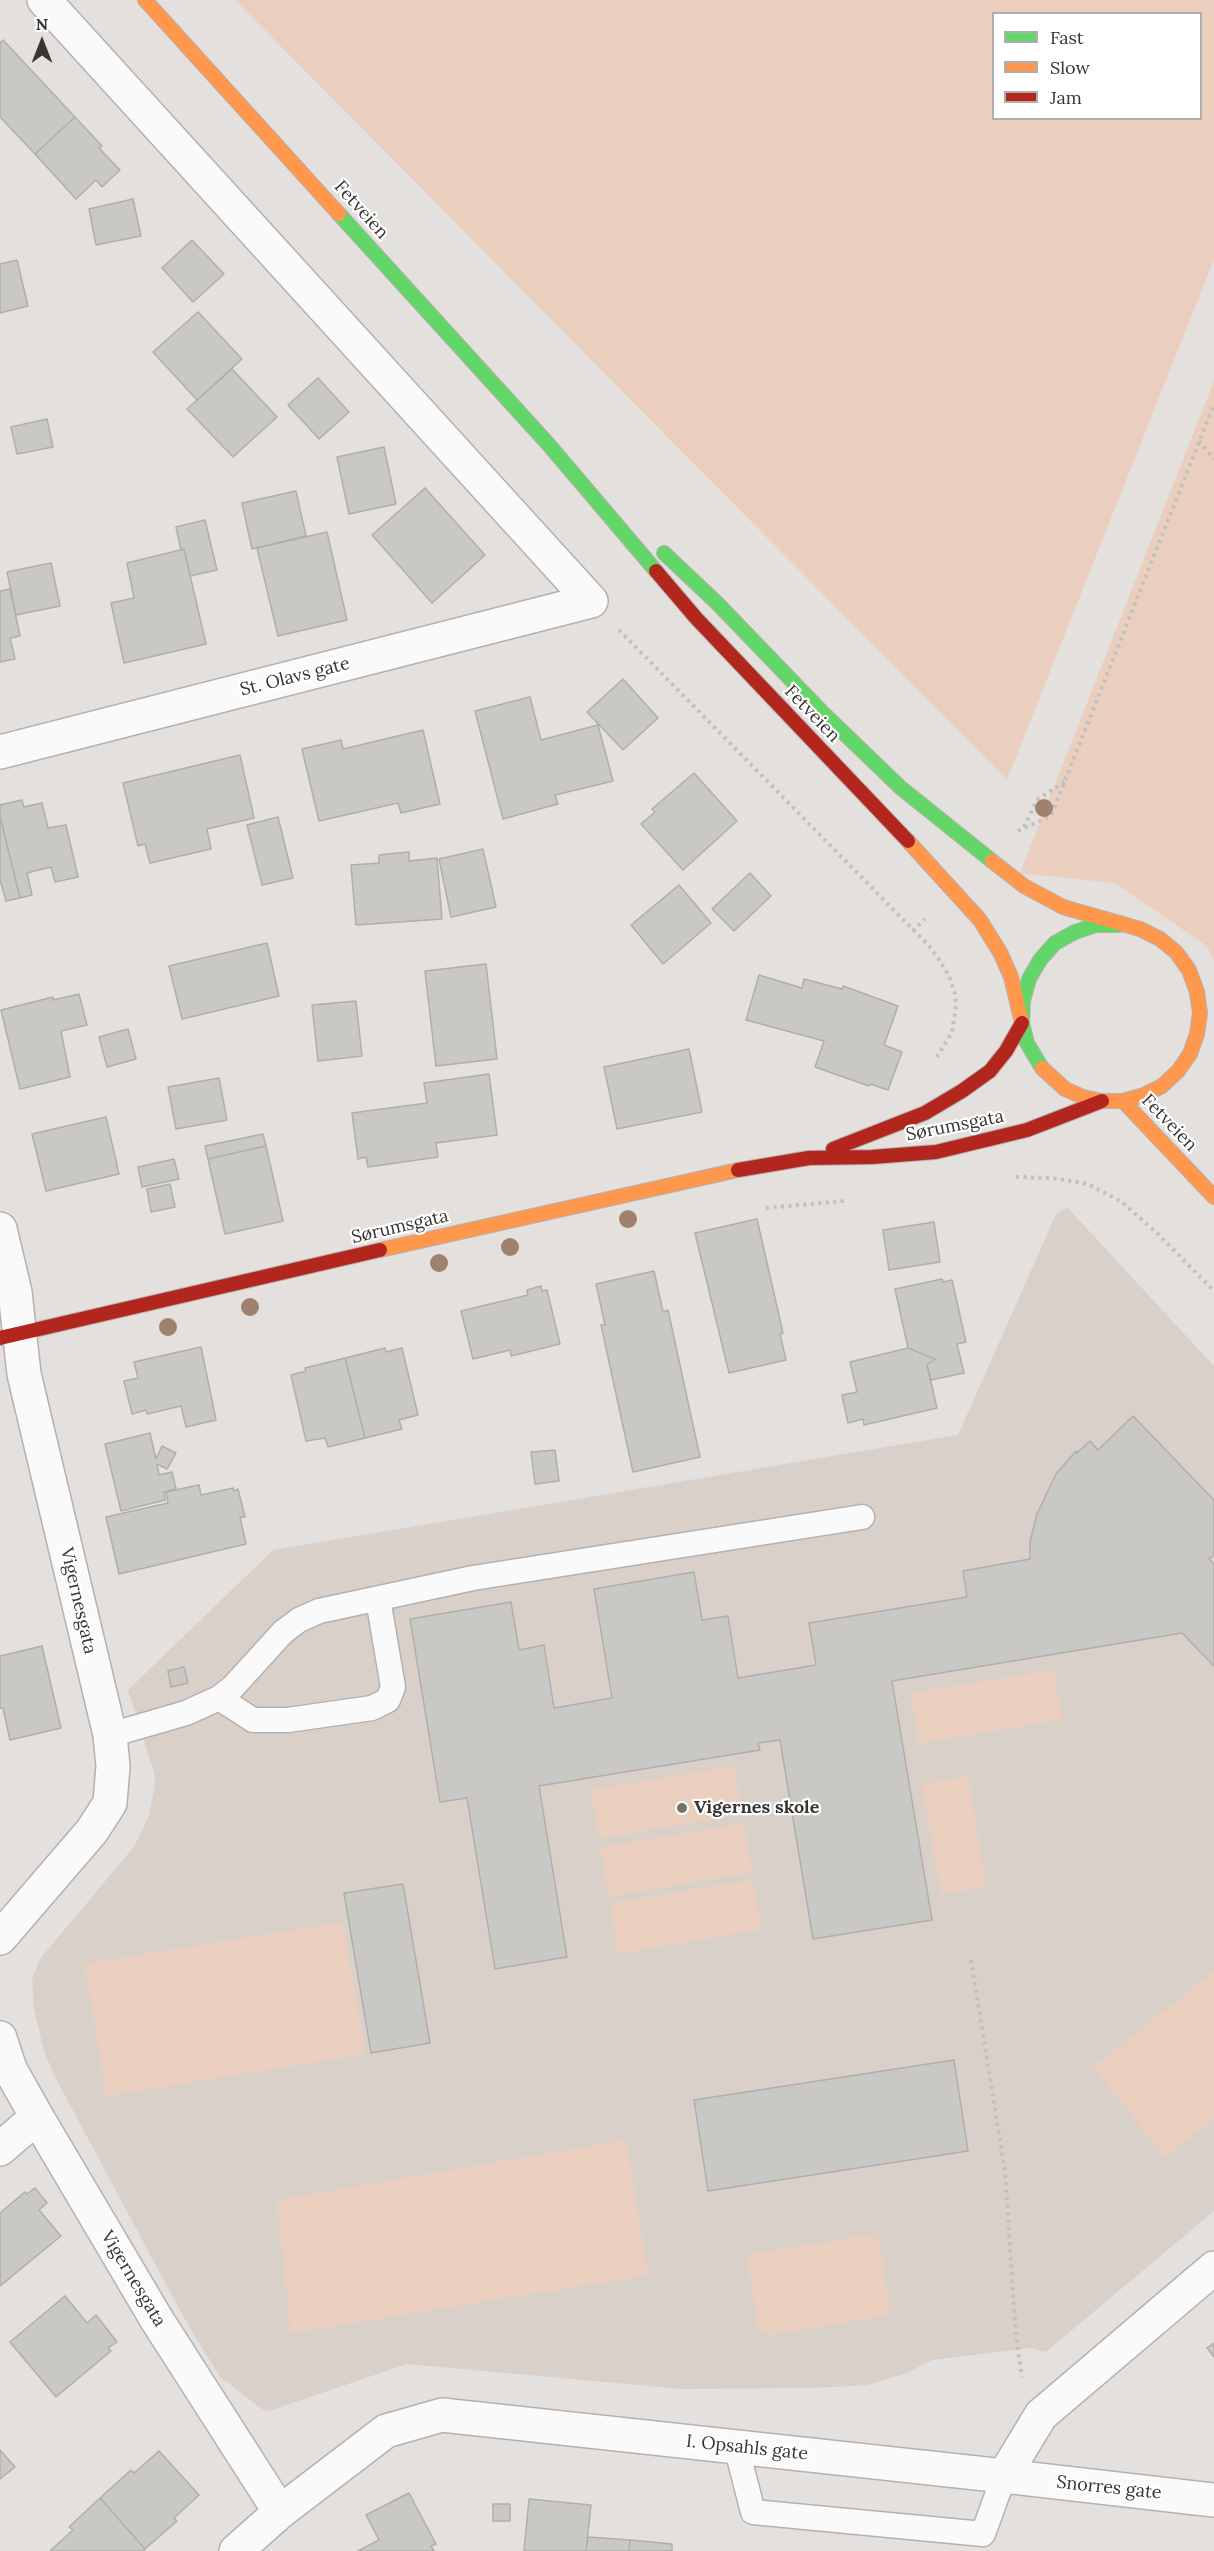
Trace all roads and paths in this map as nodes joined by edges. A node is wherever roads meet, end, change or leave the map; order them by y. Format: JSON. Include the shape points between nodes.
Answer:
{"nodes":[{"id":1,"x":44,"y":0,"type":"edge"},
{"id":2,"x":146,"y":0,"type":"edge"},
{"id":3,"x":1214,"y":404,"type":"edge"},
{"id":4,"x":1199,"y":441,"type":"junction"},
{"id":5,"x":549,"y":445,"type":"junction"},
{"id":6,"x":1214,"y":459,"type":"edge"},
{"id":7,"x":591,"y":601,"type":"junction"},
{"id":8,"x":0,"y":752,"type":"edge"},
{"id":9,"x":1066,"y":781,"type":"junction"},
{"id":10,"x":1119,"y":925,"type":"junction"},
{"id":11,"x":1200,"y":1013,"type":"junction"},
{"id":12,"x":1022,"y":1023,"type":"junction"},
{"id":13,"x":1209,"y":1039,"type":"dead end"},
{"id":14,"x":933,"y":1061,"type":"dead end"},
{"id":15,"x":1102,"y":1101,"type":"junction"},
{"id":16,"x":1123,"y":1101,"type":"junction"},
{"id":17,"x":809,"y":1158,"type":"junction"},
{"id":18,"x":1010,"y":1177,"type":"dead end"},
{"id":19,"x":1214,"y":1197,"type":"edge"},
{"id":20,"x":0,"y":1229,"type":"edge"},
{"id":21,"x":1214,"y":1291,"type":"edge"},
{"id":22,"x":10,"y":1335,"type":"edge"},
{"id":23,"x":862,"y":1517,"type":"dead end"},
{"id":24,"x":378,"y":1599,"type":"junction"},
{"id":25,"x":219,"y":1698,"type":"junction"},
{"id":26,"x":110,"y":1736,"type":"junction"},
{"id":27,"x":0,"y":1938,"type":"edge"},
{"id":28,"x":971,"y":1960,"type":"dead end"},
{"id":29,"x":0,"y":2038,"type":"edge"},
{"id":30,"x":37,"y":2117,"type":"junction"},
{"id":31,"x":0,"y":2149,"type":"edge"},
{"id":32,"x":1214,"y":2268,"type":"edge"},
{"id":33,"x":1041,"y":2415,"type":"junction"},
{"id":34,"x":736,"y":2446,"type":"junction"},
{"id":35,"x":1004,"y":2476,"type":"junction"},
{"id":36,"x":1214,"y":2500,"type":"edge"},
{"id":37,"x":280,"y":2512,"type":"junction"},
{"id":38,"x":236,"y":2551,"type":"edge"}],
"edges":[{"from":1,"to":7,"type":"street"},
{"from":2,"to":5,"type":"main road","name":"Fetveien"},
{"from":3,"to":4,"type":"path"},
{"from":4,"to":6,"type":"path"},
{"from":4,"to":9,"type":"path"},
{"from":5,"to":10,"type":"main road","name":"Fetveien","via":[[717,603],[901,788],[1024,886],[1063,907]]},
{"from":5,"to":12,"type":"main road","name":"Fetveien","via":[[696,618],[980,920],[1011,977]]},
{"from":7,"to":8,"type":"street","name":"St. Olavs gate"},
{"from":7,"to":14,"type":"path","via":[[940,962],[955,994],[955,1019],[947,1043]]},
{"from":9,"to":9,"type":"path","via":[[1037,801],[1023,828],[1051,816]]},
{"from":10,"to":11,"type":"main road","via":[[1140,929],[1176,952],[1189,970]]},
{"from":10,"to":12,"type":"main road","via":[[1096,925],[1055,943],[1029,980]]},
{"from":11,"to":13,"type":"main road"},
{"from":11,"to":16,"type":"main road","via":[[1190,1054],[1178,1071],[1153,1090]]},
{"from":12,"to":15,"type":"main road","via":[[1036,1061],[1049,1076],[1065,1089]]},
{"from":12,"to":17,"type":"main road","name":"Sørumsgata","via":[[990,1071],[962,1091],[925,1113]]},
{"from":15,"to":16,"type":"main road"},
{"from":15,"to":17,"type":"main road","name":"Sørumsgata","via":[[1027,1130],[936,1152]]},
{"from":16,"to":19,"type":"main road","name":"Fetveien"},
{"from":17,"to":22,"type":"main road","name":"Sørumsgata","via":[[566,1207]]},
{"from":18,"to":21,"type":"path","via":[[1088,1184],[1122,1202]]},
{"from":20,"to":22,"type":"street","name":"Vigernesgata","via":[[15,1292]]},
{"from":22,"to":26,"type":"street","name":"Vigernesgata","via":[[24,1374]]},
{"from":23,"to":24,"type":"lane","via":[[473,1578]]},
{"from":24,"to":25,"type":"lane","via":[[319,1611],[299,1620]]},
{"from":24,"to":25,"type":"lane","via":[[393,1687],[388,1700],[372,1708],[288,1720],[253,1720]]},
{"from":25,"to":26,"type":"lane","via":[[186,1713]]},
{"from":26,"to":27,"type":"street","name":"Vigernesgata","via":[[110,1803],[92,1831]]},
{"from":28,"to":33,"type":"path","via":[[1005,2171],[1020,2374]]},
{"from":29,"to":30,"type":"street","name":"Vigernesgata","via":[[10,2069]]},
{"from":30,"to":31,"type":"street"},
{"from":30,"to":37,"type":"street","name":"Vigernesgata","via":[[158,2320]]},
{"from":32,"to":33,"type":"street"},
{"from":33,"to":35,"type":"street"},
{"from":34,"to":35,"type":"street","name":"I. Opsahls gate"},
{"from":34,"to":35,"type":"lane","via":[[753,2512],[983,2534]]},
{"from":34,"to":37,"type":"street","name":"I. Opsahls gate","via":[[442,2415],[386,2431]]},
{"from":35,"to":36,"type":"street","name":"Snorres gate"},
{"from":37,"to":38,"type":"street","name":"I. Opsahls gate"}]}
